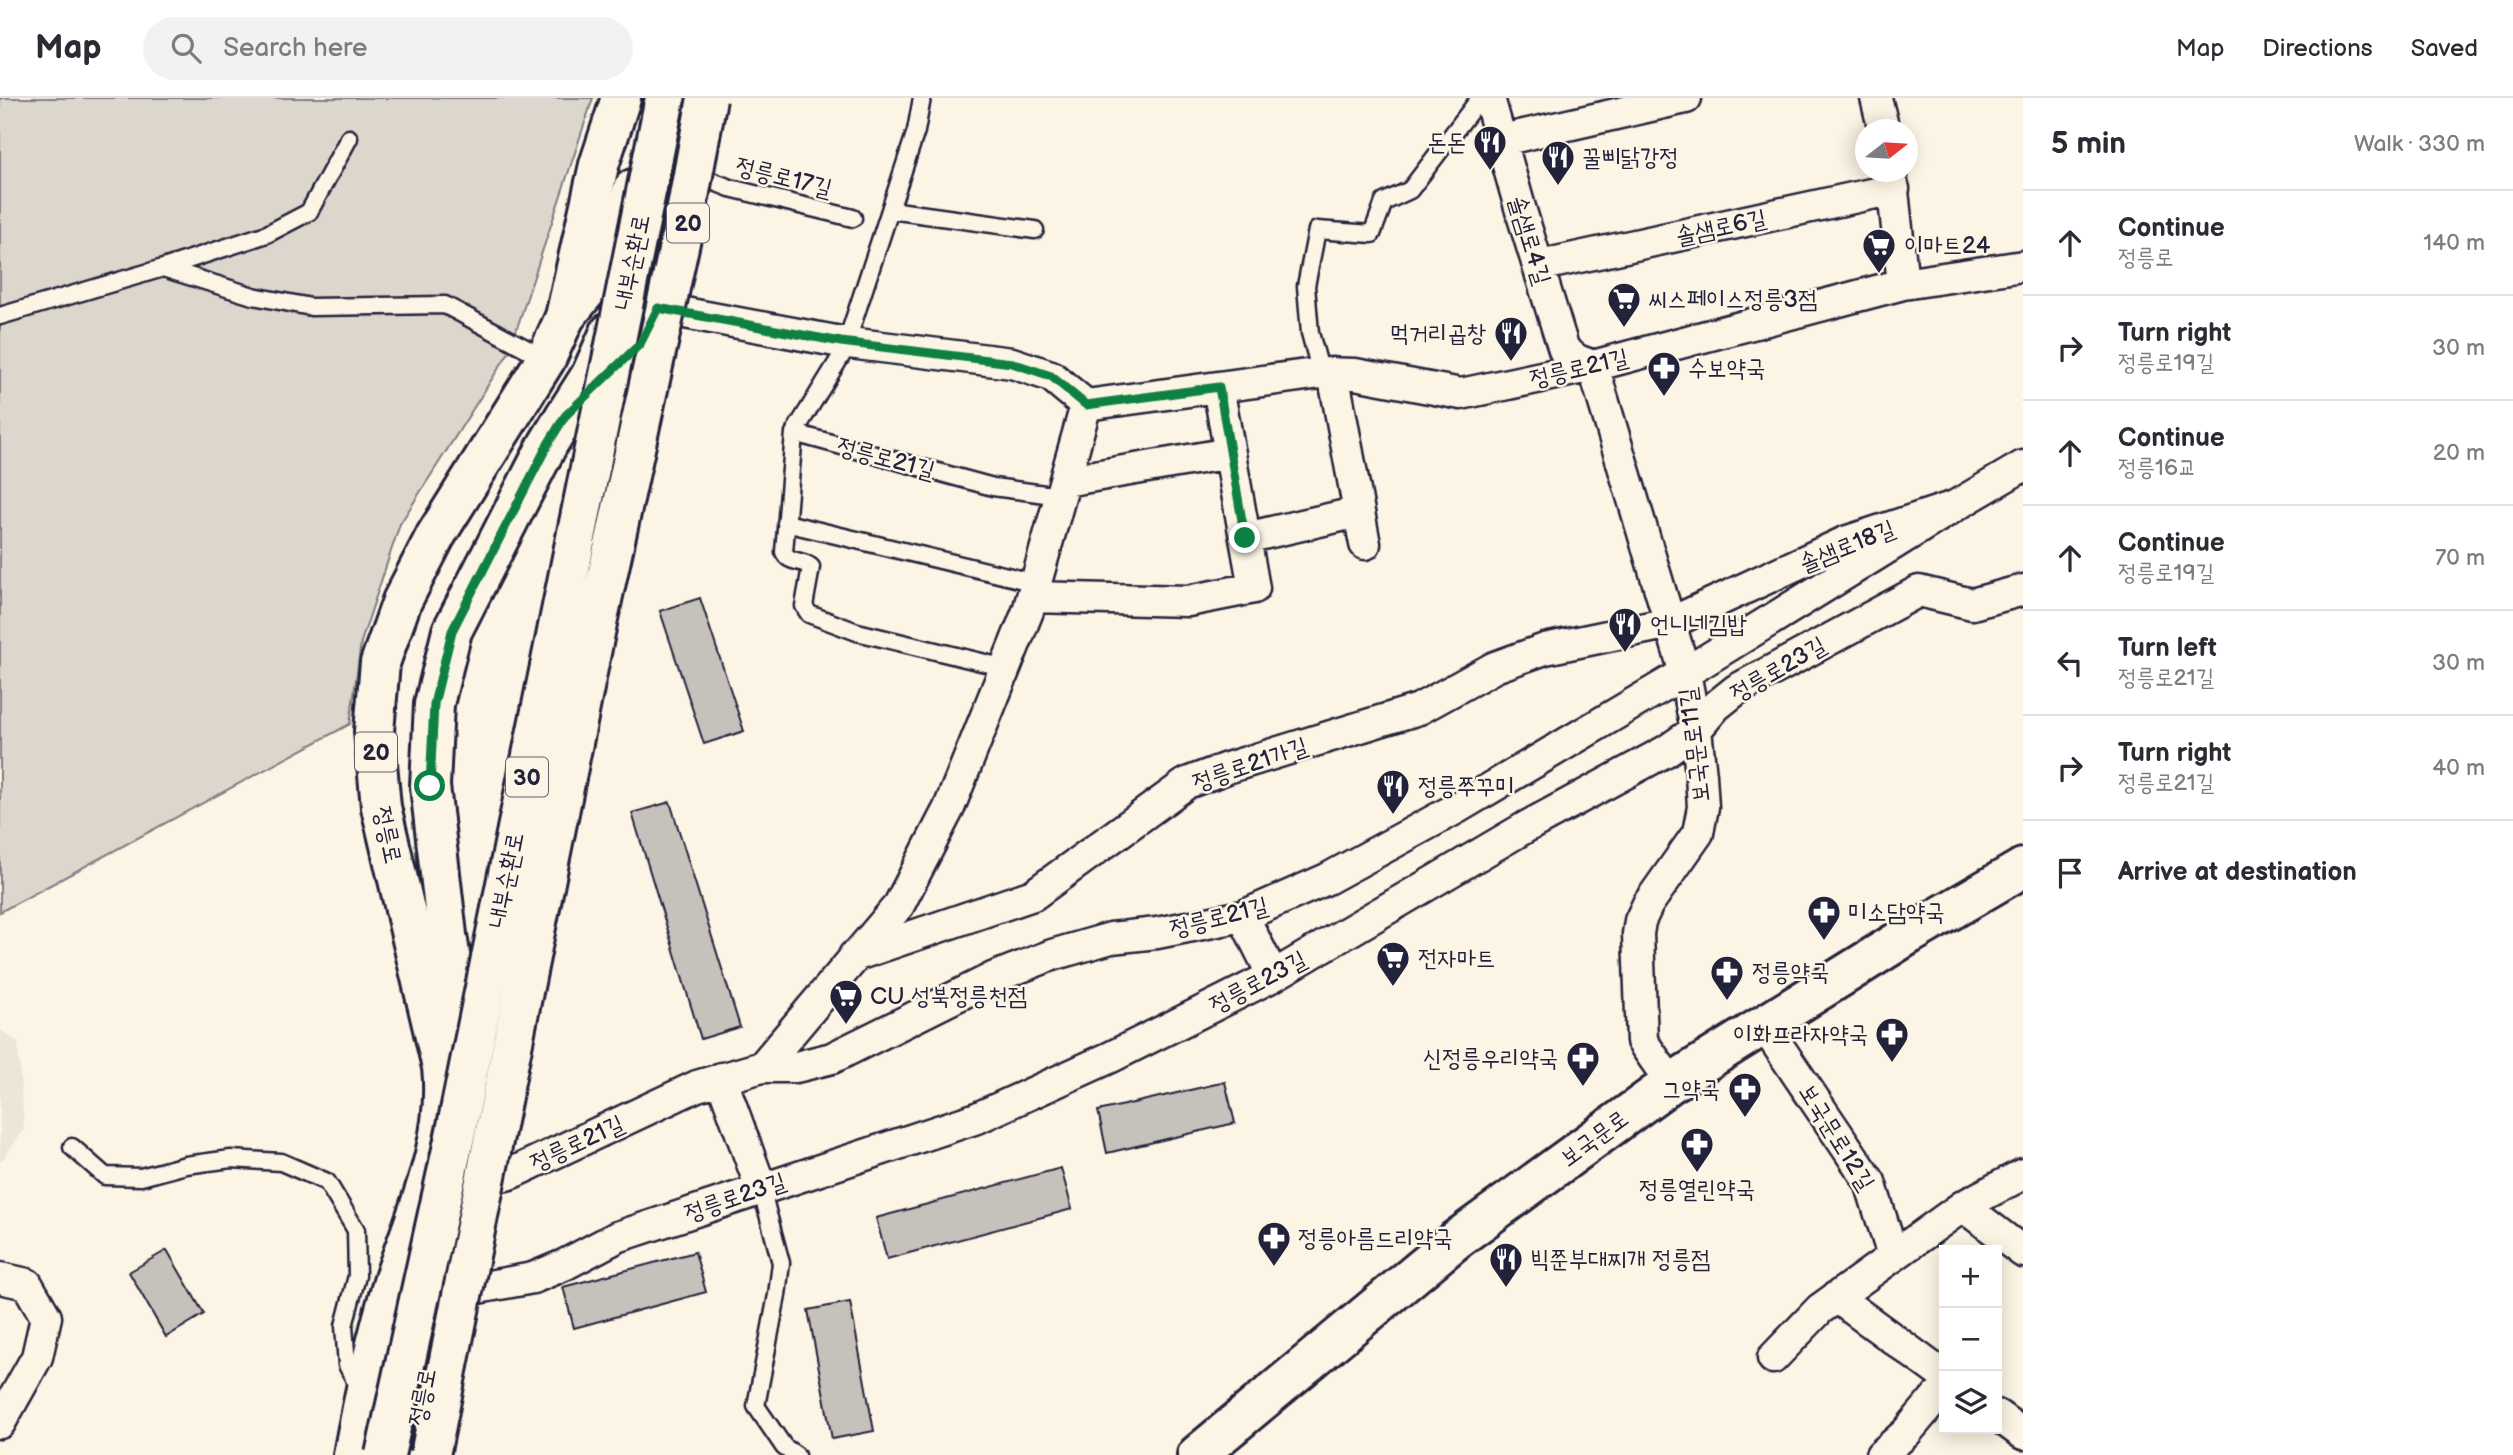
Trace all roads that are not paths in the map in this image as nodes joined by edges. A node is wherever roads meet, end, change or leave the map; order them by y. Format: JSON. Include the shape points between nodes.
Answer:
{"nodes":[{"id":1,"x":621,"y":98,"type":"edge"},
{"id":2,"x":655,"y":98,"type":"edge"},
{"id":3,"x":665,"y":98,"type":"edge"},
{"id":4,"x":705,"y":98,"type":"edge"},
{"id":5,"x":722,"y":98,"type":"edge"},
{"id":6,"x":922,"y":98,"type":"edge"},
{"id":7,"x":1480,"y":98,"type":"edge"},
{"id":8,"x":1489,"y":98,"type":"edge"},
{"id":9,"x":1686,"y":98,"type":"edge"},
{"id":10,"x":1876,"y":98,"type":"edge"},
{"id":11,"x":1881,"y":119,"type":"edge"},
{"id":12,"x":349,"y":138,"type":"dead end"},
{"id":13,"x":1511,"y":138,"type":"dead end"},
{"id":14,"x":704,"y":178,"type":"junction"},
{"id":15,"x":1885,"y":182,"type":"edge"},
{"id":16,"x":1893,"y":182,"type":"edge"},
{"id":17,"x":890,"y":210,"type":"junction"},
{"id":18,"x":853,"y":218,"type":"dead end"},
{"id":19,"x":1035,"y":230,"type":"dead end"},
{"id":20,"x":1548,"y":264,"type":"dead end"},
{"id":21,"x":2023,"y":266,"type":"edge"},
{"id":22,"x":163,"y":268,"type":"junction"},
{"id":23,"x":1903,"y":284,"type":"junction"},
{"id":24,"x":658,"y":308,"type":"junction"},
{"id":25,"x":0,"y":316,"type":"edge"},
{"id":26,"x":565,"y":317,"type":"junction"},
{"id":27,"x":844,"y":343,"type":"junction"},
{"id":28,"x":640,"y":344,"type":"junction"},
{"id":29,"x":546,"y":359,"type":"junction"},
{"id":30,"x":1593,"y":366,"type":"junction"},
{"id":31,"x":1327,"y":373,"type":"junction"},
{"id":32,"x":1219,"y":387,"type":"junction"},
{"id":33,"x":1086,"y":405,"type":"junction"},
{"id":34,"x":565,"y":416,"type":"junction"},
{"id":35,"x":794,"y":433,"type":"junction"},
{"id":36,"x":1230,"y":453,"type":"junction"},
{"id":37,"x":2023,"y":466,"type":"edge"},
{"id":38,"x":1063,"y":488,"type":"junction"},
{"id":39,"x":1955,"y":506,"type":"junction"},
{"id":40,"x":1359,"y":512,"type":"junction"},
{"id":41,"x":509,"y":521,"type":"junction"},
{"id":42,"x":786,"y":523,"type":"junction"},
{"id":43,"x":1245,"y":538,"type":"junction"},
{"id":44,"x":1365,"y":544,"type":"dead end"},
{"id":45,"x":1034,"y":590,"type":"junction"},
{"id":46,"x":2023,"y":590,"type":"edge"},
{"id":47,"x":1670,"y":623,"type":"junction"},
{"id":48,"x":1006,"y":668,"type":"junction"},
{"id":49,"x":1685,"y":673,"type":"junction"},
{"id":50,"x":1696,"y":730,"type":"junction"},
{"id":51,"x":2023,"y":868,"type":"edge"},
{"id":52,"x":1243,"y":916,"type":"junction"},
{"id":53,"x":854,"y":956,"type":"junction"},
{"id":54,"x":1273,"y":976,"type":"junction"},
{"id":55,"x":1764,"y":1025,"type":"junction"},
{"id":56,"x":762,"y":1067,"type":"junction"},
{"id":57,"x":722,"y":1078,"type":"junction"},
{"id":58,"x":1671,"y":1083,"type":"junction"},
{"id":59,"x":72,"y":1147,"type":"dead end"},
{"id":60,"x":2023,"y":1174,"type":"edge"},
{"id":61,"x":465,"y":1185,"type":"junction"},
{"id":62,"x":427,"y":1186,"type":"junction"},
{"id":63,"x":761,"y":1188,"type":"junction"},
{"id":64,"x":1963,"y":1206,"type":"junction"},
{"id":65,"x":2023,"y":1252,"type":"edge"},
{"id":66,"x":1893,"y":1256,"type":"junction"},
{"id":67,"x":0,"y":1278,"type":"edge"},
{"id":68,"x":441,"y":1294,"type":"junction"},
{"id":69,"x":1836,"y":1297,"type":"junction"},
{"id":70,"x":1773,"y":1358,"type":"dead end"},
{"id":71,"x":1939,"y":1372,"type":"edge"},
{"id":72,"x":1939,"y":1394,"type":"edge"},
{"id":73,"x":364,"y":1396,"type":"junction"},
{"id":74,"x":2002,"y":1419,"type":"edge"},
{"id":75,"x":0,"y":1423,"type":"edge"},
{"id":76,"x":2023,"y":1434,"type":"edge"},
{"id":77,"x":1203,"y":1453,"type":"edge"},
{"id":78,"x":353,"y":1455,"type":"edge"},
{"id":79,"x":367,"y":1455,"type":"edge"},
{"id":80,"x":385,"y":1455,"type":"edge"},
{"id":81,"x":410,"y":1455,"type":"edge"},
{"id":82,"x":429,"y":1455,"type":"edge"},
{"id":83,"x":796,"y":1455,"type":"edge"},
{"id":84,"x":1881,"y":1455,"type":"edge"}],
"edges":[{"from":1,"to":26,"type":"main road","via":[[599,165]]},
{"from":2,"to":26,"type":"main road","name":"정릉로","number":"20","via":[[631,200],[615,245],[595,280]]},
{"from":3,"to":80,"type":"main road","name":"내부순환로","number":"30","bridge":true,"via":[[455,1136]]},
{"from":4,"to":34,"type":"main road","via":[[653,235],[591,375]]},
{"from":4,"to":82,"type":"main road","name":"내부순환로","number":"30","bridge":true,"via":[[685,219],[591,651]]},
{"from":5,"to":14,"type":"main road","name":"정릉로","number":"20"},
{"from":6,"to":17,"type":"lane"},
{"from":7,"to":31,"type":"lane","via":[[1410,190],[1384,202],[1372,234],[1317,230],[1306,286],[1310,332]]},
{"from":8,"to":30,"type":"street","name":"솔샘로4길","via":[[1564,350]]},
{"from":9,"to":13,"type":"street"},
{"from":10,"to":11,"type":"street"},
{"from":12,"to":22,"type":"lane","via":[[309,212],[267,234]]},
{"from":14,"to":18,"type":"lane","name":"정릉로17길"},
{"from":14,"to":24,"type":"main road","name":"정릉로","number":"20"},
{"from":15,"to":20,"type":"street","name":"솔샘로6길"},
{"from":16,"to":23,"type":"street","name":"솔샘로6길"},
{"from":17,"to":19,"type":"lane"},
{"from":17,"to":27,"type":"lane"},
{"from":21,"to":23,"type":"street"},
{"from":22,"to":25,"type":"lane"},
{"from":22,"to":29,"type":"lane","via":[[253,296],[311,307],[445,305]]},
{"from":23,"to":30,"type":"street","name":"정릉로21길"},
{"from":24,"to":27,"type":"street"},
{"from":24,"to":28,"type":"main road","name":"정릉로","number":"20"},
{"from":26,"to":29,"type":"main road","name":"정릉로","number":"20"},
{"from":27,"to":33,"type":"street","via":[[1012,363],[1051,376]]},
{"from":27,"to":35,"type":"lane","via":[[836,366]]},
{"from":28,"to":34,"type":"main road","name":"정릉로"},
{"from":28,"to":41,"type":"main road","name":"정릉로","number":"20","via":[[618,407],[602,434]]},
{"from":29,"to":62,"type":"main road","name":"정릉로","number":"20","via":[[436,535],[402,601],[380,663],[374,731],[381,807],[445,1089]]},
{"from":30,"to":31,"type":"street","name":"정릉로21길","via":[[1461,394]]},
{"from":30,"to":47,"type":"street","name":"보국문로11길"},
{"from":31,"to":32,"type":"street","name":"정릉로21길"},
{"from":31,"to":40,"type":"street"},
{"from":32,"to":33,"type":"street","name":"정릉로21길"},
{"from":32,"to":36,"type":"street"},
{"from":33,"to":38,"type":"street"},
{"from":34,"to":41,"type":"main road","name":"정릉로"},
{"from":35,"to":38,"type":"lane","name":"정릉로21길","via":[[993,487]]},
{"from":35,"to":42,"type":"lane"},
{"from":36,"to":38,"type":"street","name":"정릉로21길"},
{"from":36,"to":43,"type":"street"},
{"from":37,"to":39,"type":"street","name":"솔샘로18길"},
{"from":38,"to":45,"type":"street"},
{"from":39,"to":47,"type":"street","name":"솔샘로18길","via":[[1845,542]]},
{"from":39,"to":49,"type":"street","name":"보국문로11길"},
{"from":40,"to":43,"type":"street"},
{"from":40,"to":44,"type":"street"},
{"from":41,"to":61,"type":"main road","name":"정릉로","number":"20","via":[[452,631],[434,704],[430,786],[469,1084]]},
{"from":42,"to":45,"type":"lane"},
{"from":42,"to":48,"type":"lane","via":[[783,552],[811,567],[804,606],[809,614],[857,632]]},
{"from":43,"to":45,"type":"street","via":[[1254,588],[1188,601]]},
{"from":45,"to":48,"type":"street"},
{"from":46,"to":50,"type":"street","name":"정릉로23길","via":[[1972,604],[1919,591],[1736,690]]},
{"from":47,"to":49,"type":"street","name":"보국문로11길"},
{"from":47,"to":53,"type":"street","name":"정릉로21가길","via":[[1545,649],[1495,667],[1419,709],[1187,783],[1033,895]]},
{"from":48,"to":53,"type":"street","via":[[949,808],[899,905]]},
{"from":49,"to":50,"type":"street","name":"보국문로11길"},
{"from":49,"to":52,"type":"street","name":"정릉로21길","via":[[1457,808],[1327,879]]},
{"from":50,"to":54,"type":"street","name":"정릉로23길"},
{"from":50,"to":58,"type":"street","name":"보국문로11길","via":[[1703,807],[1698,833],[1648,904],[1638,933],[1642,1041]]},
{"from":51,"to":55,"type":"main road","name":"보국문로"},
{"from":52,"to":54,"type":"street"},
{"from":52,"to":56,"type":"street","name":"정릉로21길","via":[[1111,939],[1052,955],[995,977],[832,1058],[796,1067]]},
{"from":53,"to":56,"type":"street"},
{"from":54,"to":63,"type":"street","name":"정릉로23길","via":[[977,1118]]},
{"from":55,"to":58,"type":"main road","name":"보국문로"},
{"from":55,"to":66,"type":"street","name":"보국문로12길","via":[[1870,1181]]},
{"from":56,"to":57,"type":"street","name":"정릉로21길"},
{"from":57,"to":61,"type":"street","name":"정릉로21길","via":[[510,1174]]},
{"from":57,"to":63,"type":"street"},
{"from":58,"to":77,"type":"main road","name":"보국문로","via":[[1457,1239]]},
{"from":59,"to":73,"type":"lane","via":[[105,1176],[141,1177],[231,1159],[281,1162],[327,1181],[356,1230],[358,1276],[344,1326],[347,1365]]},
{"from":60,"to":64,"type":"street"},
{"from":61,"to":62,"type":"street","name":"정릉로21길"},
{"from":61,"to":68,"type":"main road","name":"정릉로","number":"20"},
{"from":62,"to":73,"type":"main road","name":"정릉로","number":"20","via":[[394,1281]]},
{"from":62,"to":79,"type":"main road"},
{"from":63,"to":68,"type":"street","name":"정릉로23길","via":[[617,1237],[533,1278]]},
{"from":63,"to":83,"type":"lane","via":[[781,1263],[756,1406],[783,1447]]},
{"from":64,"to":65,"type":"street"},
{"from":64,"to":66,"type":"street"},
{"from":66,"to":69,"type":"street"},
{"from":67,"to":75,"type":"street","via":[[27,1284],[46,1317],[37,1357]]},
{"from":68,"to":81,"type":"main road","name":"정릉로","number":"20"},
{"from":69,"to":70,"type":"street"},
{"from":69,"to":71,"type":"street"},
{"from":72,"to":84,"type":"street"},
{"from":73,"to":78,"type":"main road","name":"정릉로","number":"20"},
{"from":74,"to":76,"type":"street"}]}
